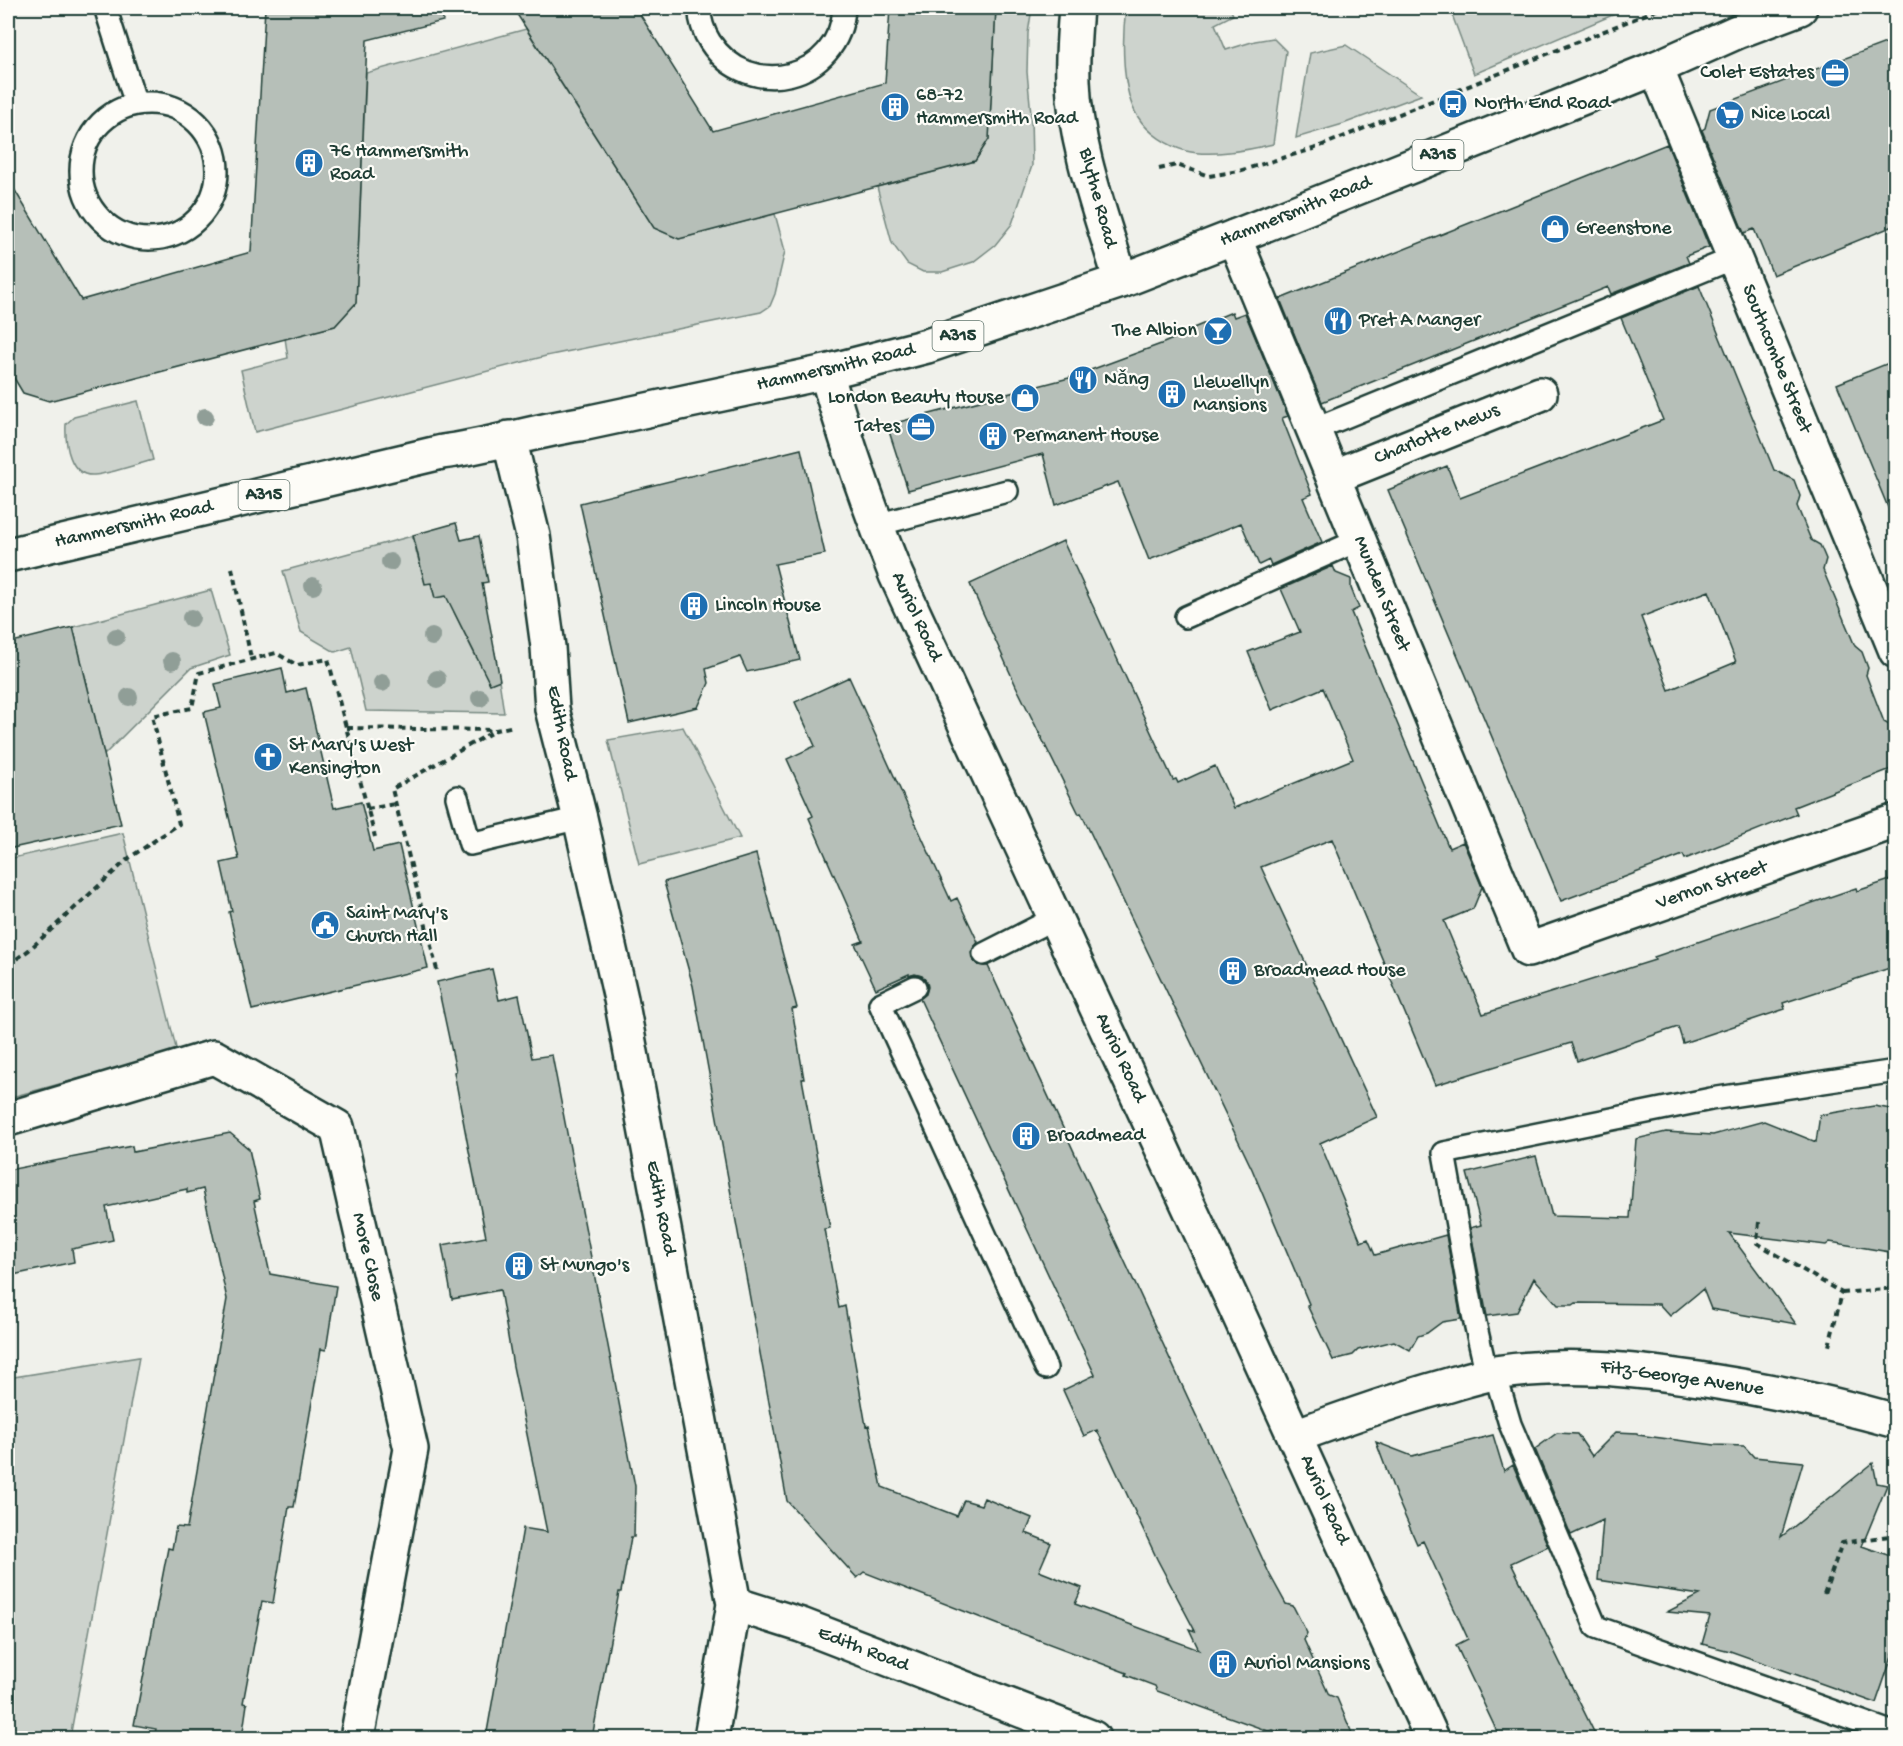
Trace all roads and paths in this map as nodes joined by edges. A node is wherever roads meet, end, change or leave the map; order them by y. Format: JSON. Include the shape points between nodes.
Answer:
{"nodes":[{"id":1,"x":111,"y":8,"type":"edge"},
{"id":2,"x":700,"y":8,"type":"edge"},
{"id":3,"x":844,"y":8,"type":"edge"},
{"id":4,"x":1076,"y":8,"type":"edge"},
{"id":5,"x":1661,"y":8,"type":"edge"},
{"id":6,"x":1800,"y":8,"type":"edge"},
{"id":7,"x":1656,"y":68,"type":"junction"},
{"id":8,"x":136,"y":104,"type":"junction"},
{"id":9,"x":1159,"y":169,"type":"dead end"},
{"id":10,"x":1234,"y":237,"type":"junction"},
{"id":11,"x":1734,"y":258,"type":"junction"},
{"id":12,"x":1120,"y":280,"type":"junction"},
{"id":13,"x":826,"y":372,"type":"junction"},
{"id":14,"x":1540,"y":394,"type":"dead end"},
{"id":15,"x":1313,"y":430,"type":"junction"},
{"id":16,"x":509,"y":438,"type":"junction"},
{"id":17,"x":1334,"y":477,"type":"junction"},
{"id":18,"x":1007,"y":491,"type":"dead end"},
{"id":19,"x":876,"y":525,"type":"junction"},
{"id":20,"x":1359,"y":540,"type":"junction"},
{"id":21,"x":8,"y":555,"type":"edge"},
{"id":22,"x":232,"y":568,"type":"dead end"},
{"id":23,"x":1186,"y":617,"type":"dead end"},
{"id":24,"x":1896,"y":651,"type":"edge"},
{"id":25,"x":251,"y":658,"type":"junction"},
{"id":26,"x":517,"y":725,"type":"dead end"},
{"id":27,"x":347,"y":728,"type":"junction"},
{"id":28,"x":496,"y":730,"type":"junction"},
{"id":29,"x":457,"y":797,"type":"dead end"},
{"id":30,"x":395,"y":804,"type":"junction"},
{"id":31,"x":367,"y":809,"type":"junction"},
{"id":32,"x":580,"y":818,"type":"junction"},
{"id":33,"x":1896,"y":821,"type":"edge"},
{"id":34,"x":375,"y":837,"type":"dead end"},
{"id":35,"x":1055,"y":918,"type":"junction"},
{"id":36,"x":1528,"y":950,"type":"joint"},
{"id":37,"x":984,"y":954,"type":"dead end"},
{"id":38,"x":8,"y":965,"type":"edge"},
{"id":39,"x":437,"y":970,"type":"dead end"},
{"id":40,"x":915,"y":987,"type":"dead end"},
{"id":41,"x":1896,"y":1071,"type":"edge"},
{"id":42,"x":8,"y":1119,"type":"edge"},
{"id":43,"x":1759,"y":1222,"type":"dead end"},
{"id":44,"x":1896,"y":1288,"type":"edge"},
{"id":45,"x":1842,"y":1293,"type":"junction"},
{"id":46,"x":1828,"y":1350,"type":"dead end"},
{"id":47,"x":1046,"y":1368,"type":"dead end"},
{"id":48,"x":1491,"y":1374,"type":"junction"},
{"id":49,"x":1896,"y":1421,"type":"edge"},
{"id":50,"x":1295,"y":1436,"type":"junction"},
{"id":51,"x":1896,"y":1535,"type":"edge"},
{"id":52,"x":1824,"y":1594,"type":"dead end"},
{"id":53,"x":734,"y":1604,"type":"junction"},
{"id":54,"x":1896,"y":1734,"type":"edge"},
{"id":55,"x":357,"y":1738,"type":"edge"},
{"id":56,"x":711,"y":1738,"type":"edge"},
{"id":57,"x":1093,"y":1738,"type":"edge"},
{"id":58,"x":1432,"y":1738,"type":"edge"}],
"edges":[{"from":1,"to":8,"type":"lane","via":[[106,10]]},
{"from":2,"to":3,"type":"lane","via":[[706,35],[719,55],[738,69],[761,76],[785,77],[808,69],[826,53],[839,33]]},
{"from":4,"to":12,"type":"street","name":"Blythe Road","via":[[1072,81],[1077,120]]},
{"from":5,"to":9,"type":"path","via":[[1313,149],[1209,176],[1177,165]]},
{"from":6,"to":7,"type":"street","name":"Hammersmith Road","number":"A315"},
{"from":7,"to":10,"type":"street","name":"Hammersmith Road","number":"A315"},
{"from":7,"to":11,"type":"street","name":"Southcombe Street"},
{"from":8,"to":8,"type":"lane","via":[[115,111],[98,124],[80,165],[82,187],[90,208],[124,236],[146,240],[169,237],[189,227],[206,210],[215,190],[217,167],[212,145],[199,124],[182,111],[159,104]]},
{"from":10,"to":12,"type":"street","name":"Hammersmith Road","number":"A315"},
{"from":10,"to":15,"type":"street","name":"Munden Street"},
{"from":11,"to":15,"type":"lane"},
{"from":11,"to":24,"type":"street","name":"Southcombe Street"},
{"from":12,"to":13,"type":"street","name":"Hammersmith Road","number":"A315","via":[[927,346]]},
{"from":13,"to":16,"type":"street","name":"Hammersmith Road","number":"A315"},
{"from":13,"to":19,"type":"street","name":"Auriol Road"},
{"from":14,"to":17,"type":"street","name":"Charlotte Mews"},
{"from":15,"to":17,"type":"street","name":"Munden Street"},
{"from":16,"to":21,"type":"street","name":"Hammersmith Road","number":"A315"},
{"from":16,"to":32,"type":"street","name":"Edith Road","via":[[533,536],[552,709]]},
{"from":17,"to":20,"type":"street","name":"Munden Street"},
{"from":18,"to":19,"type":"lane"},
{"from":19,"to":35,"type":"street","name":"Auriol Road"},
{"from":20,"to":23,"type":"lane"},
{"from":20,"to":36,"type":"street","name":"Munden Street"},
{"from":22,"to":25,"type":"path"},
{"from":25,"to":27,"type":"path","via":[[276,653],[297,665],[328,659]]},
{"from":25,"to":38,"type":"path","via":[[199,673],[192,708],[152,716],[178,824],[129,858]]},
{"from":26,"to":28,"type":"path"},
{"from":27,"to":28,"type":"path"},
{"from":27,"to":31,"type":"path"},
{"from":28,"to":30,"type":"path","via":[[392,789]]},
{"from":29,"to":32,"type":"lane","via":[[470,844]]},
{"from":30,"to":31,"type":"path"},
{"from":30,"to":39,"type":"path"},
{"from":31,"to":34,"type":"path"},
{"from":32,"to":53,"type":"street","name":"Edith Road","via":[[621,999]]},
{"from":33,"to":36,"type":"street","name":"Vernon Street"},
{"from":35,"to":37,"type":"lane"},
{"from":35,"to":50,"type":"street","name":"Auriol Road"},
{"from":40,"to":47,"type":"lane","via":[[880,1004]]},
{"from":41,"to":48,"type":"lane","via":[[1711,1099],[1444,1154],[1471,1302]]},
{"from":42,"to":55,"type":"street","name":"More Close","via":[[214,1057],[337,1126],[411,1449]]},
{"from":43,"to":45,"type":"path","via":[[1757,1243]]},
{"from":44,"to":45,"type":"path"},
{"from":45,"to":46,"type":"path"},
{"from":48,"to":49,"type":"street","name":"Fitz-George Avenue","via":[[1538,1368],[1643,1371],[1810,1398]]},
{"from":48,"to":50,"type":"street","name":"Fitz-George Avenue","via":[[1386,1402]]},
{"from":48,"to":54,"type":"lane","via":[[1596,1627]]},
{"from":50,"to":58,"type":"street","name":"Auriol Road"},
{"from":51,"to":52,"type":"path","via":[[1842,1543]]},
{"from":53,"to":56,"type":"street"},
{"from":53,"to":57,"type":"street","name":"Edith Road","via":[[801,1625]]}]}
